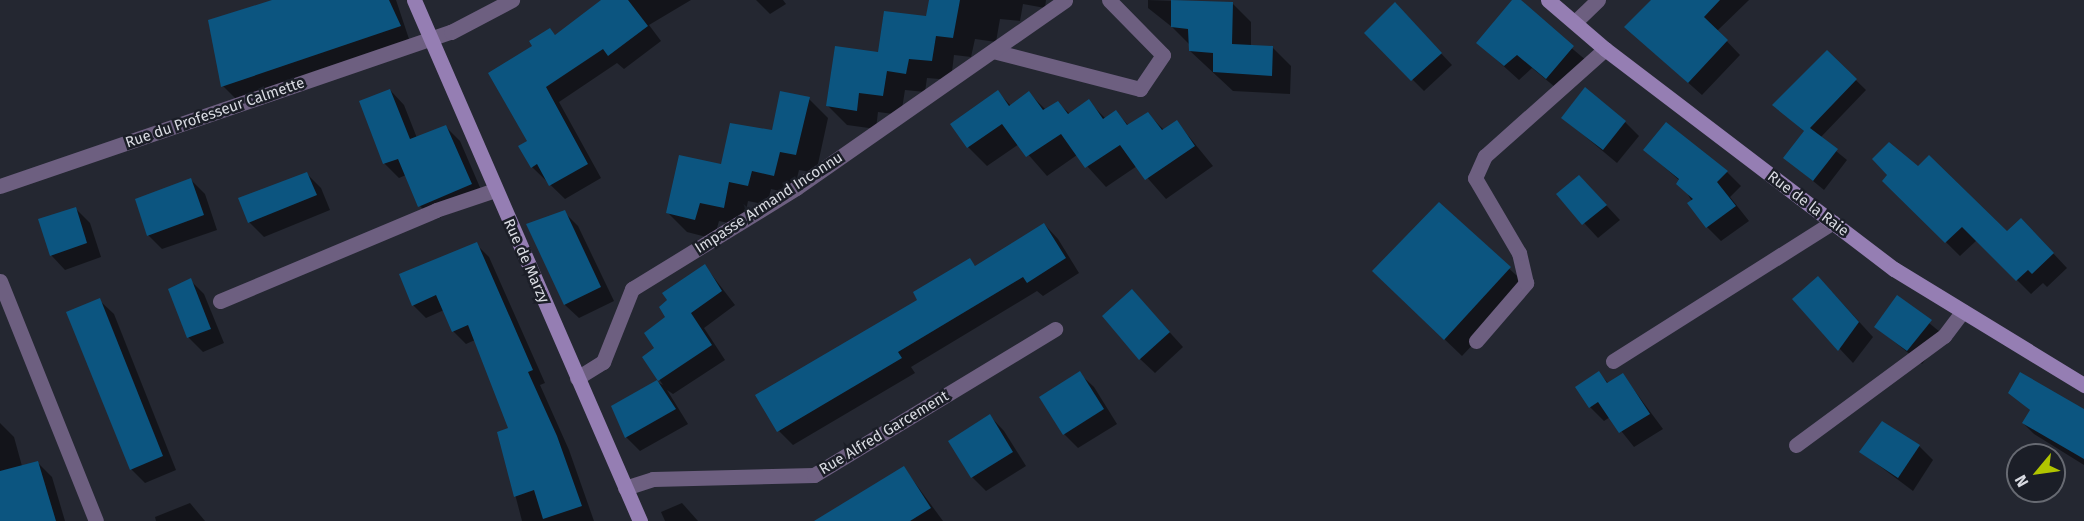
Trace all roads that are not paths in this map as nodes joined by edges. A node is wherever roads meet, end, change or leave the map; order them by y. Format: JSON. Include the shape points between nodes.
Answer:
{"nodes":[{"id":1,"x":414,"y":0,"type":"edge"},
{"id":2,"x":512,"y":0,"type":"edge"},
{"id":3,"x":1065,"y":0,"type":"edge"},
{"id":4,"x":1109,"y":0,"type":"edge"},
{"id":5,"x":1548,"y":0,"type":"edge"},
{"id":6,"x":1598,"y":0,"type":"edge"},
{"id":7,"x":1575,"y":22,"type":"junction"},
{"id":8,"x":429,"y":40,"type":"junction"},
{"id":9,"x":1605,"y":49,"type":"junction"},
{"id":10,"x":993,"y":51,"type":"junction"},
{"id":11,"x":0,"y":186,"type":"edge"},
{"id":12,"x":495,"y":190,"type":"junction"},
{"id":13,"x":1833,"y":222,"type":"junction"},
{"id":14,"x":0,"y":282,"type":"edge"},
{"id":15,"x":220,"y":301,"type":"dead end"},
{"id":16,"x":1963,"y":311,"type":"junction"},
{"id":17,"x":1055,"y":329,"type":"dead end"},
{"id":18,"x":1476,"y":341,"type":"dead end"},
{"id":19,"x":1613,"y":361,"type":"dead end"},
{"id":20,"x":577,"y":378,"type":"junction"},
{"id":21,"x":2084,"y":385,"type":"edge"},
{"id":22,"x":1796,"y":445,"type":"dead end"},
{"id":23,"x":625,"y":488,"type":"junction"},
{"id":24,"x":96,"y":521,"type":"edge"},
{"id":25,"x":640,"y":521,"type":"edge"}],
"edges":[{"from":1,"to":8,"type":"street","name":"Rue de Marzy"},
{"from":2,"to":8,"type":"street","name":"Rue du Professeur Calmette","via":[[477,21]]},
{"from":3,"to":10,"type":"street","name":"Impasse Armand Inconnu"},
{"from":4,"to":10,"type":"street","via":[[1163,55],[1140,89]]},
{"from":5,"to":7,"type":"street","name":"Rue de la Raie"},
{"from":6,"to":7,"type":"street"},
{"from":7,"to":9,"type":"street","name":"Rue de la Raie"},
{"from":8,"to":11,"type":"street","name":"Rue du Professeur Calmette"},
{"from":8,"to":12,"type":"street","name":"Rue de Marzy"},
{"from":9,"to":13,"type":"street","name":"Rue de la Raie"},
{"from":9,"to":18,"type":"street","via":[[1485,156],[1474,178],[1520,253],[1526,283]]},
{"from":10,"to":20,"type":"street","name":"Impasse Armand Inconnu","via":[[796,188],[632,289],[603,362]]},
{"from":12,"to":15,"type":"street","via":[[436,210]]},
{"from":12,"to":20,"type":"street","name":"Rue de Marzy"},
{"from":13,"to":16,"type":"street","name":"Rue de la Raie","via":[[1894,269]]},
{"from":13,"to":19,"type":"street"},
{"from":14,"to":24,"type":"street"},
{"from":16,"to":21,"type":"street","name":"Rue de la Raie"},
{"from":16,"to":22,"type":"street","via":[[1944,336]]},
{"from":17,"to":23,"type":"street","name":"Rue Alfred Garcement","via":[[814,475],[654,479]]},
{"from":20,"to":23,"type":"street","name":"Rue de Marzy"},
{"from":23,"to":25,"type":"street","name":"Rue de Marzy"}]}
